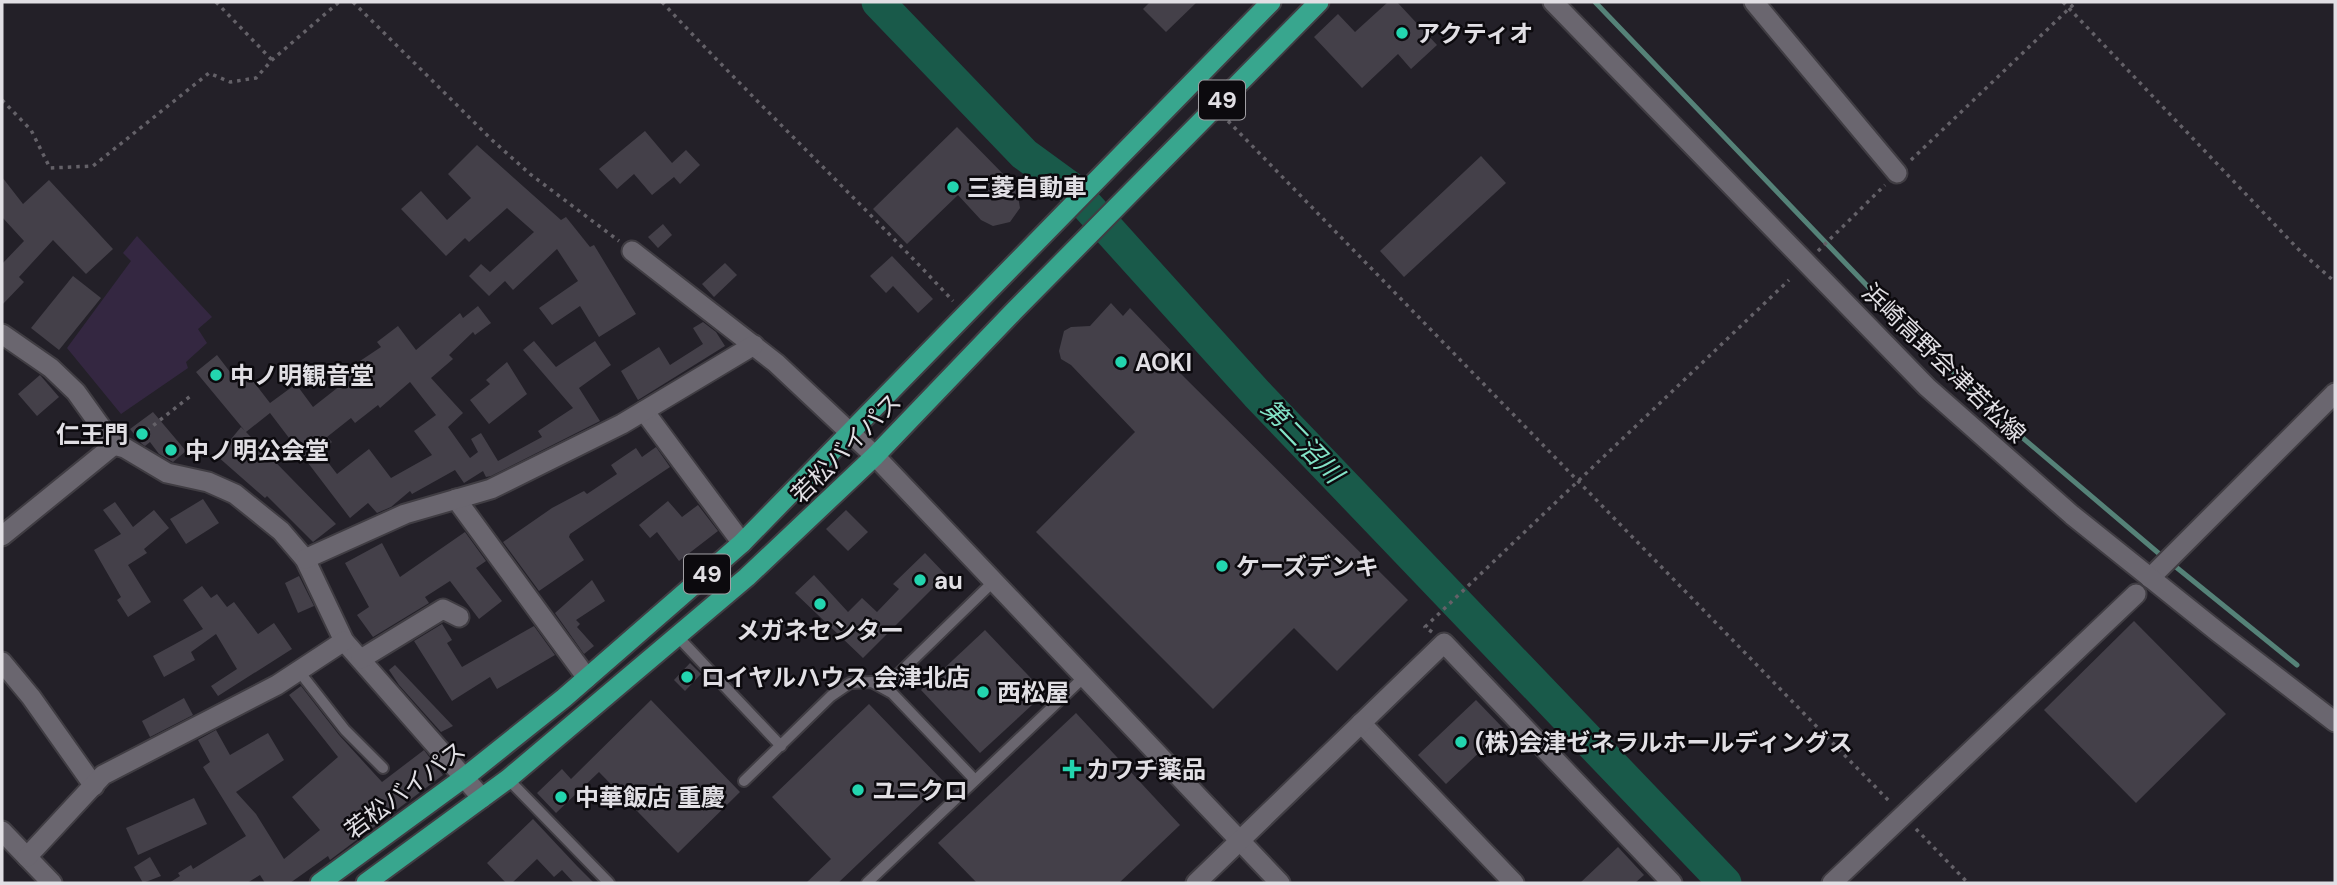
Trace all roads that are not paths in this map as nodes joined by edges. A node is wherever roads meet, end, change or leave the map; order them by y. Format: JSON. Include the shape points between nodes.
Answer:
{"nodes":[{"id":1,"x":1271,"y":2,"type":"edge"},
{"id":2,"x":1319,"y":2,"type":"edge"},
{"id":3,"x":1553,"y":2,"type":"edge"},
{"id":4,"x":1754,"y":2,"type":"edge"},
{"id":5,"x":1897,"y":173,"type":"road end"},
{"id":6,"x":632,"y":251,"type":"road end"},
{"id":7,"x":2,"y":334,"type":"edge"},
{"id":8,"x":754,"y":345,"type":"junction"},
{"id":9,"x":2335,"y":393,"type":"edge"},
{"id":10,"x":644,"y":411,"type":"junction"},
{"id":11,"x":852,"y":434,"type":"junction"},
{"id":12,"x":119,"y":446,"type":"junction"},
{"id":13,"x":876,"y":456,"type":"junction"},
{"id":14,"x":456,"y":499,"type":"junction"},
{"id":15,"x":2,"y":536,"type":"edge"},
{"id":16,"x":742,"y":543,"type":"junction"},
{"id":17,"x":305,"y":559,"type":"junction"},
{"id":18,"x":2162,"y":566,"type":"junction"},
{"id":19,"x":993,"y":582,"type":"junction"},
{"id":20,"x":2136,"y":594,"type":"dead end"},
{"id":21,"x":459,"y":617,"type":"dead end"},
{"id":22,"x":679,"y":638,"type":"junction"},
{"id":23,"x":344,"y":640,"type":"junction"},
{"id":24,"x":361,"y":659,"type":"junction"},
{"id":25,"x":2,"y":662,"type":"edge"},
{"id":26,"x":298,"y":670,"type":"junction"},
{"id":27,"x":1084,"y":677,"type":"junction"},
{"id":28,"x":587,"y":678,"type":"junction"},
{"id":29,"x":886,"y":687,"type":"junction"},
{"id":30,"x":2335,"y":722,"type":"edge"},
{"id":31,"x":1361,"y":723,"type":"junction"},
{"id":32,"x":782,"y":746,"type":"junction"},
{"id":33,"x":383,"y":768,"type":"dead end"},
{"id":34,"x":465,"y":777,"type":"junction"},
{"id":35,"x":508,"y":779,"type":"junction"},
{"id":36,"x":975,"y":780,"type":"junction"},
{"id":37,"x":744,"y":781,"type":"dead end"},
{"id":38,"x":94,"y":786,"type":"junction"},
{"id":39,"x":482,"y":798,"type":"junction"},
{"id":40,"x":2,"y":831,"type":"edge"},
{"id":41,"x":1239,"y":842,"type":"junction"},
{"id":42,"x":27,"y":858,"type":"junction"},
{"id":43,"x":52,"y":883,"type":"edge"},
{"id":44,"x":320,"y":883,"type":"edge"},
{"id":45,"x":366,"y":883,"type":"edge"},
{"id":46,"x":609,"y":883,"type":"edge"},
{"id":47,"x":867,"y":883,"type":"edge"},
{"id":48,"x":1196,"y":883,"type":"edge"},
{"id":49,"x":1280,"y":883,"type":"edge"},
{"id":50,"x":1514,"y":883,"type":"edge"},
{"id":51,"x":1672,"y":883,"type":"edge"},
{"id":52,"x":1832,"y":883,"type":"edge"}],
"edges":[{"from":1,"to":11,"type":"highway","name":"若松バイパス","number":"49"},
{"from":2,"to":13,"type":"highway","name":"若松バイパス","number":"49"},
{"from":3,"to":18,"type":"street","name":"浜崎高野会津若松線","via":[[1927,387],[2072,515]]},
{"from":4,"to":5,"type":"street"},
{"from":6,"to":8,"type":"street"},
{"from":7,"to":12,"type":"street","via":[[51,368]]},
{"from":8,"to":10,"type":"street"},
{"from":8,"to":11,"type":"street"},
{"from":9,"to":18,"type":"street"},
{"from":10,"to":14,"type":"street","via":[[491,489]]},
{"from":10,"to":16,"type":"street"},
{"from":11,"to":13,"type":"street"},
{"from":11,"to":16,"type":"highway","name":"若松バイパス","number":"49"},
{"from":12,"to":15,"type":"street"},
{"from":12,"to":17,"type":"street","via":[[167,473],[235,494],[281,531]]},
{"from":13,"to":19,"type":"street"},
{"from":13,"to":22,"type":"highway","name":"若松バイパス","number":"49"},
{"from":14,"to":17,"type":"street","via":[[405,514]]},
{"from":14,"to":28,"type":"street"},
{"from":16,"to":28,"type":"highway","name":"若松バイパス","number":"49"},
{"from":17,"to":23,"type":"street"},
{"from":18,"to":30,"type":"street","name":"浜崎高野会津若松線"},
{"from":19,"to":27,"type":"street"},
{"from":19,"to":29,"type":"lane"},
{"from":20,"to":52,"type":"street"},
{"from":21,"to":24,"type":"street","via":[[443,608]]},
{"from":22,"to":32,"type":"lane"},
{"from":22,"to":35,"type":"highway","name":"若松バイパス","number":"49"},
{"from":23,"to":24,"type":"street"},
{"from":23,"to":26,"type":"street"},
{"from":24,"to":34,"type":"street"},
{"from":25,"to":38,"type":"street"},
{"from":26,"to":33,"type":"lane","via":[[345,730]]},
{"from":26,"to":38,"type":"street","via":[[103,775]]},
{"from":27,"to":36,"type":"lane"},
{"from":27,"to":41,"type":"street"},
{"from":28,"to":34,"type":"highway","name":"若松バイパス","number":"49"},
{"from":29,"to":32,"type":"lane","via":[[850,683]]},
{"from":29,"to":36,"type":"lane"},
{"from":31,"to":41,"type":"street"},
{"from":31,"to":50,"type":"street"},
{"from":31,"to":51,"type":"street","via":[[1444,643]]},
{"from":32,"to":37,"type":"lane"},
{"from":34,"to":39,"type":"street"},
{"from":34,"to":44,"type":"highway","name":"若松バイパス","number":"49"},
{"from":35,"to":39,"type":"highway","name":"若松バイパス","number":"49"},
{"from":35,"to":46,"type":"lane"},
{"from":36,"to":47,"type":"lane"},
{"from":38,"to":42,"type":"street"},
{"from":39,"to":45,"type":"highway","name":"若松バイパス","number":"49"},
{"from":40,"to":42,"type":"street"},
{"from":41,"to":48,"type":"street"},
{"from":41,"to":49,"type":"street"},
{"from":42,"to":43,"type":"street"}]}
